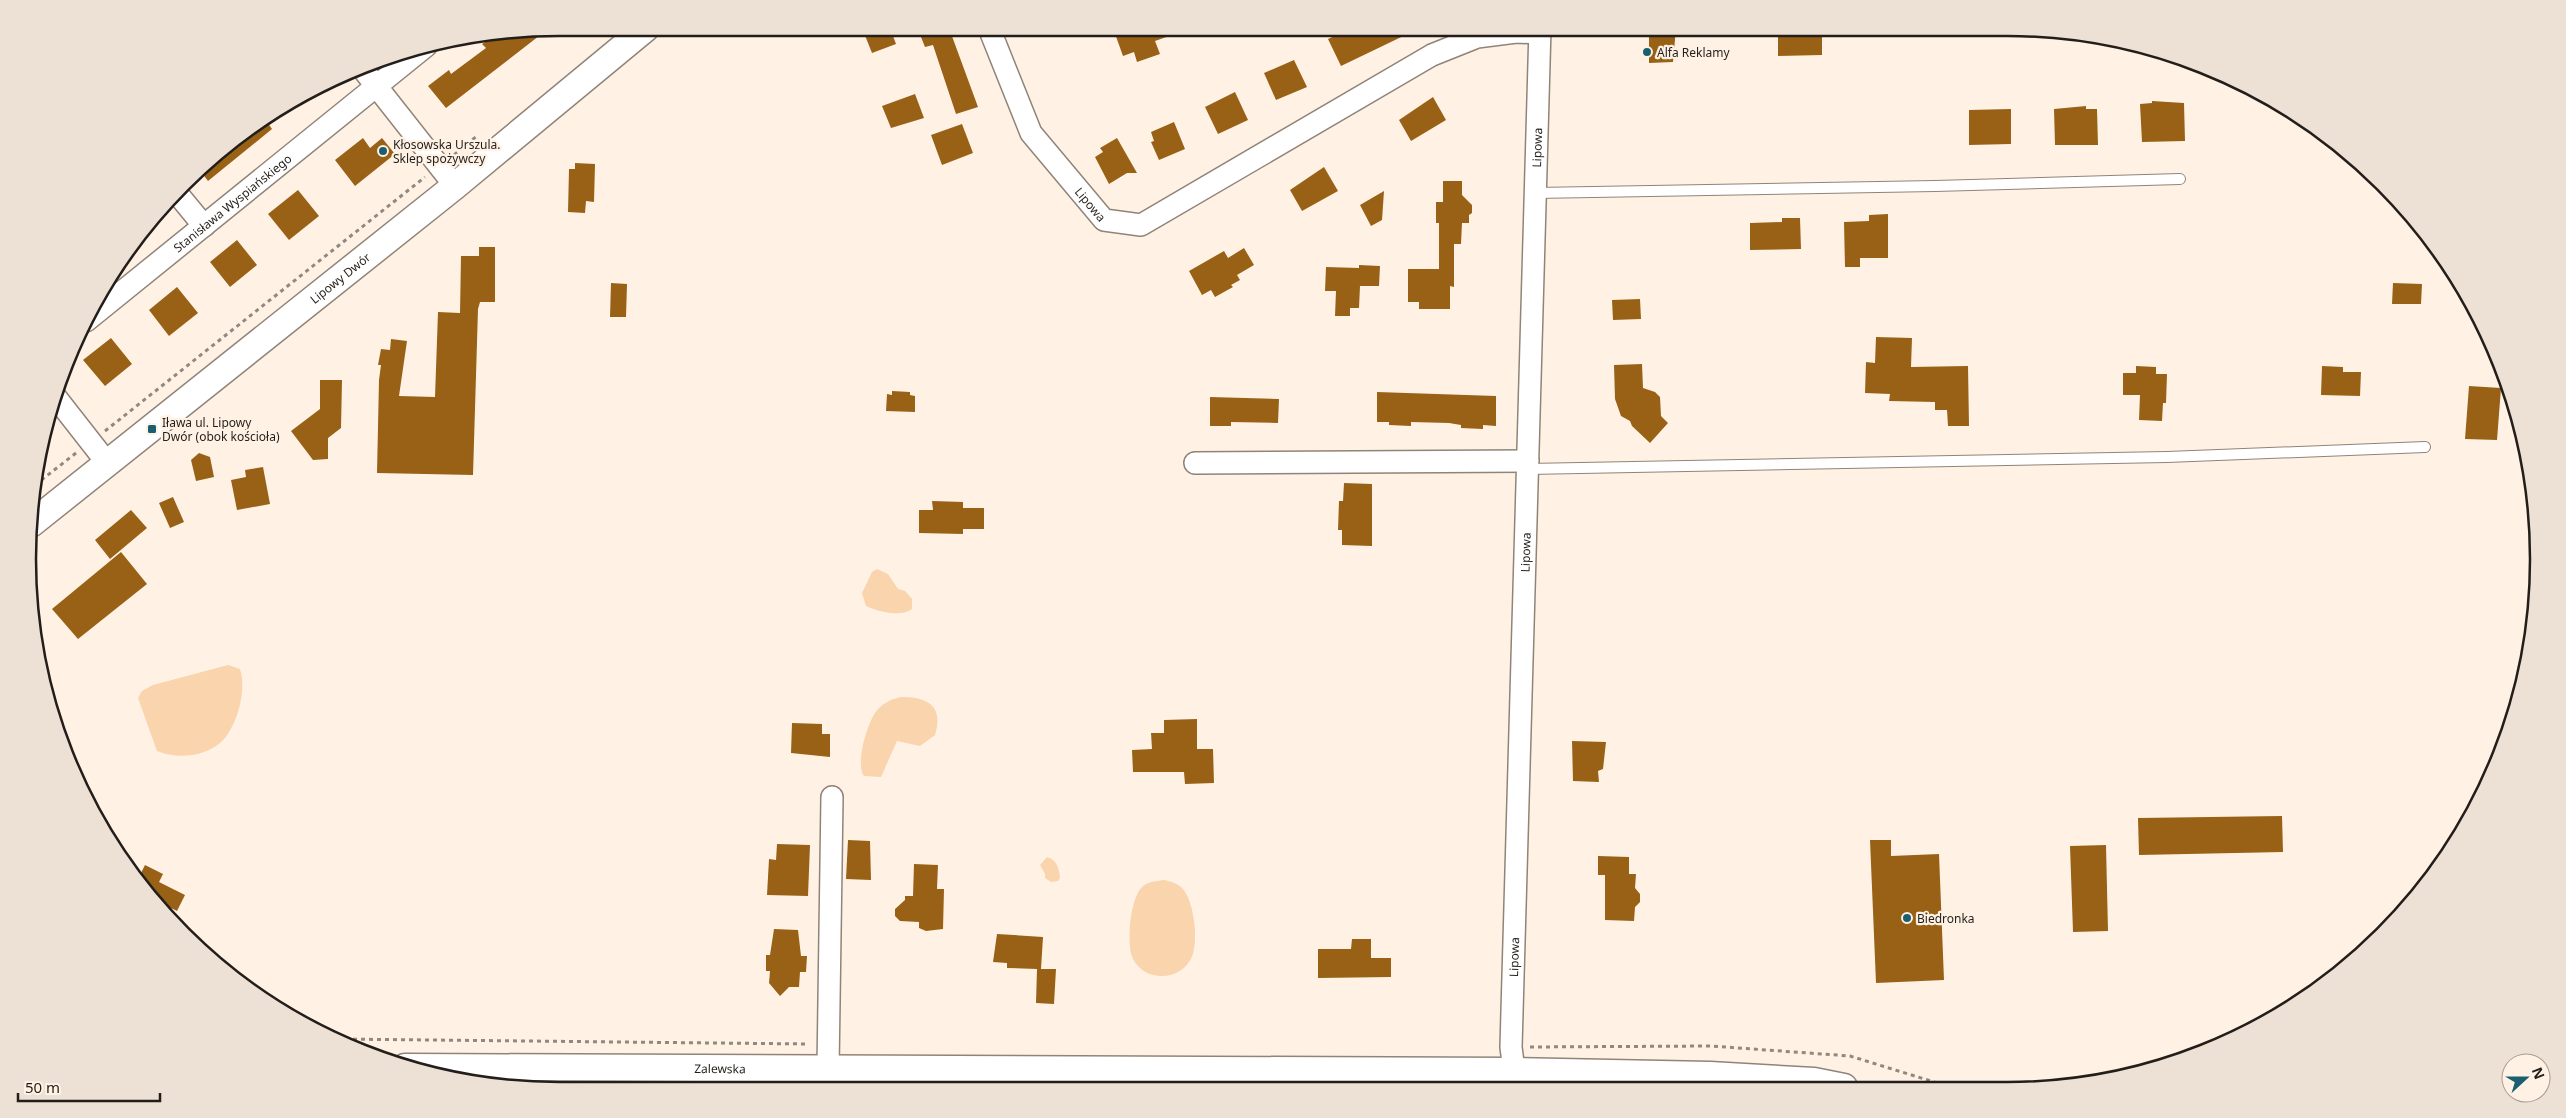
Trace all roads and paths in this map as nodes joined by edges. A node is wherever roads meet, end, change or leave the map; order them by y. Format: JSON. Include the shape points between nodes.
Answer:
{"nodes":[{"id":1,"x":636,"y":36,"type":"edge"},
{"id":2,"x":992,"y":36,"type":"edge"},
{"id":3,"x":1485,"y":36,"type":"edge"},
{"id":4,"x":1540,"y":36,"type":"edge"},
{"id":5,"x":411,"y":58,"type":"edge"},
{"id":6,"x":366,"y":73,"type":"edge"},
{"id":7,"x":376,"y":86,"type":"junction"},
{"id":8,"x":485,"y":130,"type":"dead end"},
{"id":9,"x":440,"y":166,"type":"junction"},
{"id":10,"x":2180,"y":179,"type":"dead end"},
{"id":11,"x":455,"y":186,"type":"junction"},
{"id":12,"x":1535,"y":193,"type":"junction"},
{"id":13,"x":181,"y":198,"type":"edge"},
{"id":14,"x":204,"y":226,"type":"junction"},
{"id":15,"x":100,"y":310,"type":"edge"},
{"id":16,"x":60,"y":403,"type":"edge"},
{"id":17,"x":91,"y":442,"type":"junction"},
{"id":18,"x":2425,"y":447,"type":"dead end"},
{"id":19,"x":1195,"y":463,"type":"dead end"},
{"id":20,"x":108,"y":464,"type":"junction"},
{"id":21,"x":1528,"y":465,"type":"junction"},
{"id":22,"x":43,"y":479,"type":"edge"},
{"id":23,"x":38,"y":519,"type":"edge"},
{"id":24,"x":832,"y":796,"type":"dead end"},
{"id":25,"x":441,"y":1068,"type":"edge"},
{"id":26,"x":828,"y":1069,"type":"junction"},
{"id":27,"x":1514,"y":1071,"type":"junction"},
{"id":28,"x":795,"y":1080,"type":"edge"},
{"id":29,"x":1069,"y":1080,"type":"edge"},
{"id":30,"x":1814,"y":1082,"type":"edge"}],
"edges":[{"from":1,"to":11,"type":"street","name":"Lipowy Dwór"},
{"from":2,"to":3,"type":"street","name":"Lipowa","via":[[1031,133],[1104,220],[1140,225],[1432,55]]},
{"from":4,"to":12,"type":"street","name":"Lipowa"},
{"from":5,"to":7,"type":"street","name":"Stanisława Wyspiańskiego"},
{"from":6,"to":7,"type":"street"},
{"from":7,"to":9,"type":"street"},
{"from":7,"to":14,"type":"street","name":"Stanisława Wyspiańskiego"},
{"from":8,"to":9,"type":"path"},
{"from":9,"to":11,"type":"street"},
{"from":9,"to":17,"type":"path"},
{"from":10,"to":12,"type":"lane"},
{"from":11,"to":20,"type":"street","name":"Lipowy Dwór"},
{"from":12,"to":21,"type":"street","name":"Lipowa"},
{"from":13,"to":14,"type":"street"},
{"from":14,"to":15,"type":"street","name":"Stanisława Wyspiańskiego"},
{"from":16,"to":17,"type":"street"},
{"from":17,"to":20,"type":"street"},
{"from":17,"to":22,"type":"path"},
{"from":18,"to":21,"type":"lane","via":[[2052,460]]},
{"from":19,"to":21,"type":"street"},
{"from":20,"to":23,"type":"street","name":"Lipowy Dwór"},
{"from":21,"to":27,"type":"street","name":"Lipowa","via":[[1511,1047]]},
{"from":24,"to":26,"type":"street"},
{"from":25,"to":28,"type":"street","name":"Zalewska"},
{"from":26,"to":28,"type":"street","name":"Zalewska"},
{"from":26,"to":29,"type":"street","name":"Zalewska"},
{"from":27,"to":29,"type":"street","name":"Zalewska"},
{"from":27,"to":30,"type":"street","name":"Zalewska","via":[[1710,1075]]}]}
